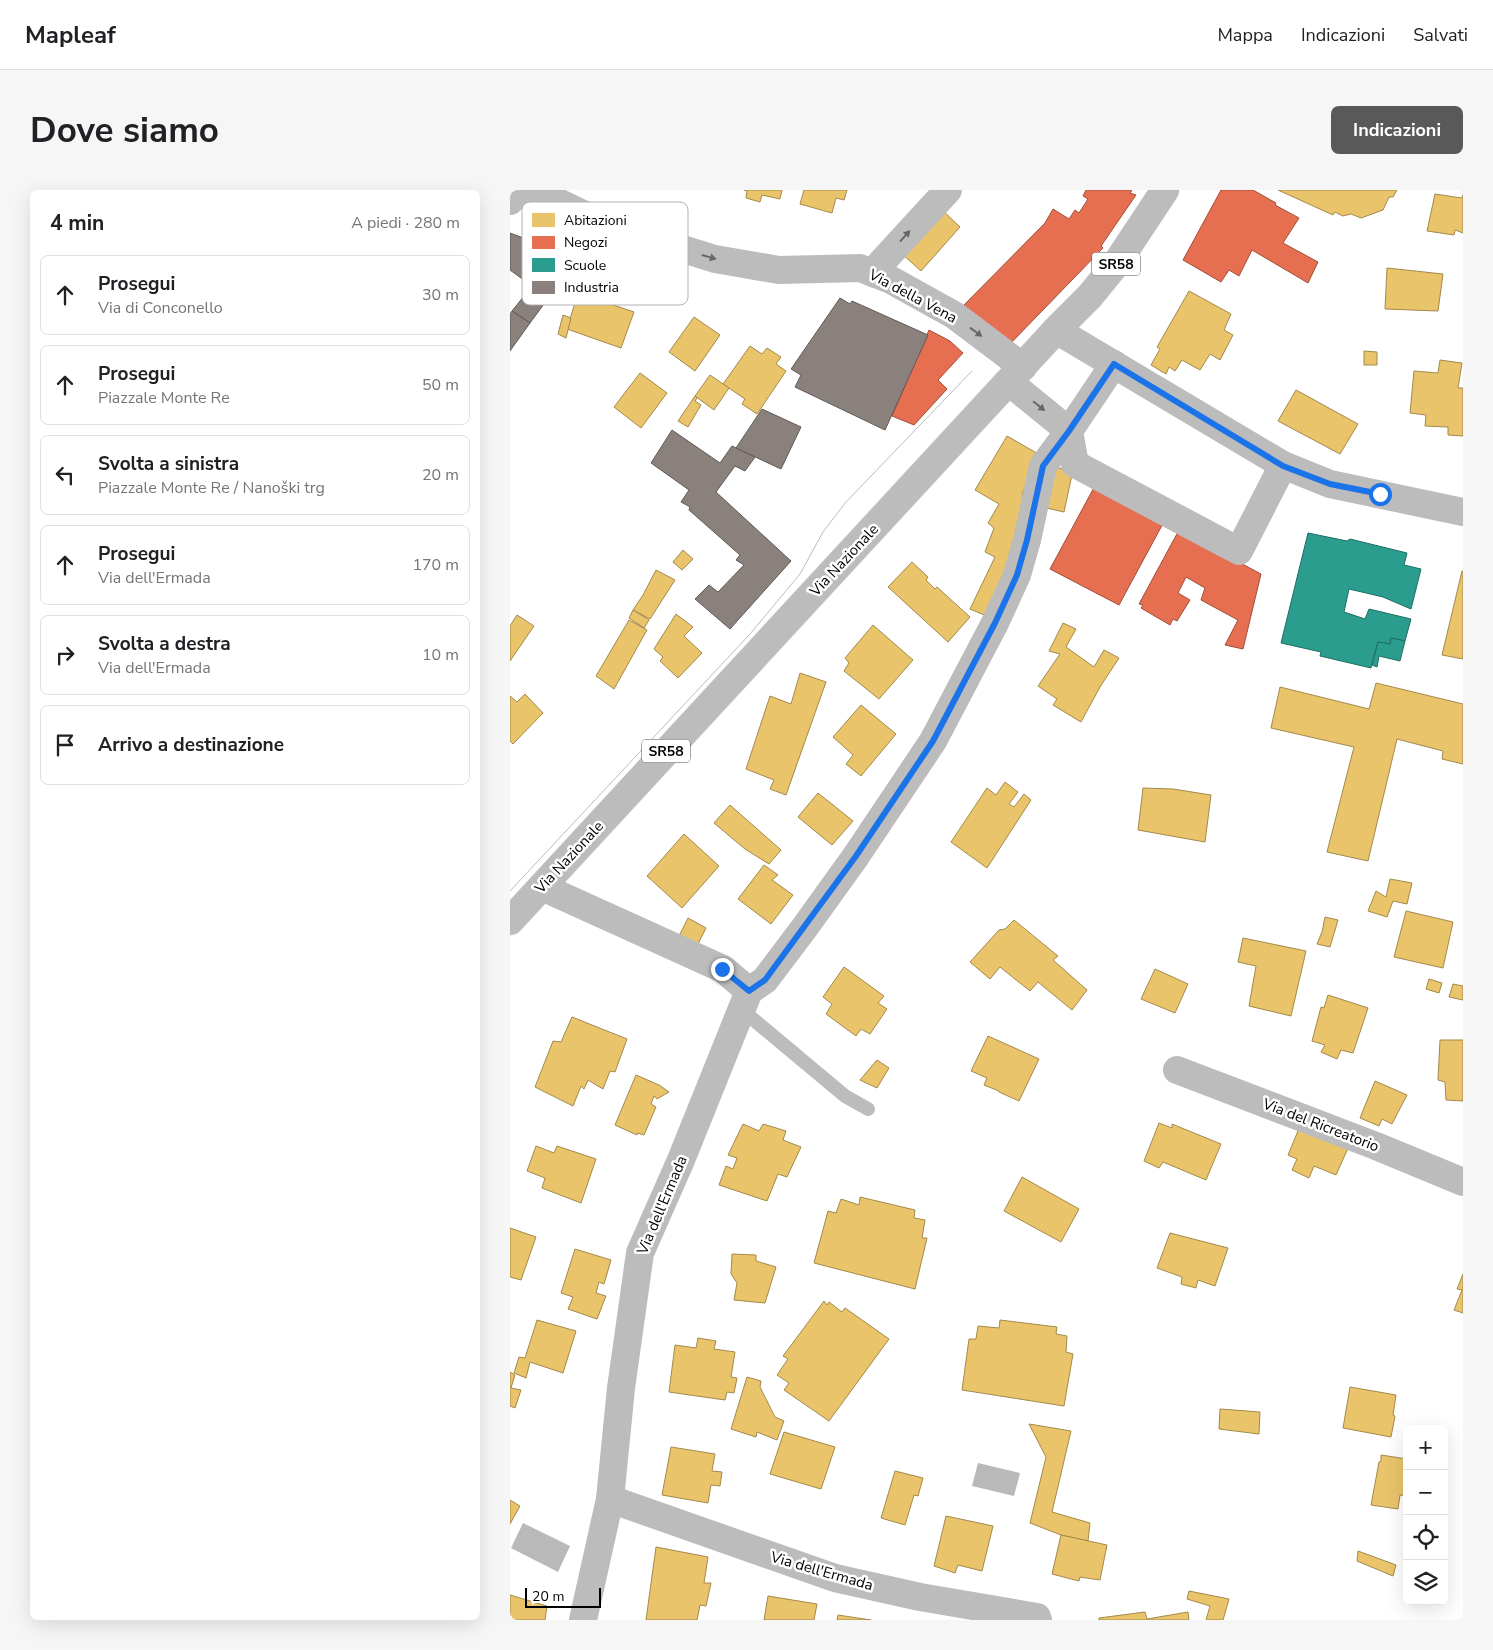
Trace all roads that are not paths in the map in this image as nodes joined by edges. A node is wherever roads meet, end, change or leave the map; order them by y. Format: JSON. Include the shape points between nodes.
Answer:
{"nodes":[{"id":1,"x":520,"y":190,"type":"edge"},
{"id":2,"x":533,"y":190,"type":"edge"},
{"id":3,"x":948,"y":190,"type":"edge"},
{"id":4,"x":1165,"y":190,"type":"edge"},
{"id":5,"x":510,"y":201,"type":"edge"},
{"id":6,"x":558,"y":202,"type":"edge"},
{"id":7,"x":688,"y":250,"type":"edge"},
{"id":8,"x":875,"y":274,"type":"junction"},
{"id":9,"x":1056,"y":330,"type":"junction"},
{"id":10,"x":1114,"y":364,"type":"junction"},
{"id":11,"x":1016,"y":374,"type":"junction"},
{"id":12,"x":1069,"y":431,"type":"junction"},
{"id":13,"x":1283,"y":466,"type":"junction"},
{"id":14,"x":1463,"y":512,"type":"edge"},
{"id":15,"x":542,"y":887,"type":"junction"},
{"id":16,"x":510,"y":920,"type":"edge"},
{"id":17,"x":745,"y":1001,"type":"junction"},
{"id":18,"x":1177,"y":1070,"type":"dead end"},
{"id":19,"x":868,"y":1110,"type":"dead end"},
{"id":20,"x":1463,"y":1182,"type":"edge"},
{"id":21,"x":610,"y":1499,"type":"junction"},
{"id":22,"x":583,"y":1620,"type":"edge"},
{"id":23,"x":1038,"y":1620,"type":"edge"}],
"edges":[{"from":1,"to":5,"type":"street"},
{"from":2,"to":6,"type":"street","name":"Via della Vena","one_way":true},
{"from":8,"to":3,"type":"street","one_way":true,"via":[[881,262]]},
{"from":4,"to":9,"type":"street","name":"Via Nazionale","number":"SR58","via":[[1116,264]]},
{"from":7,"to":8,"type":"street","name":"Via della Vena","one_way":true,"via":[[715,259],[779,270],[860,268]]},
{"from":8,"to":11,"type":"street","name":"Via della Vena","one_way":true,"via":[[954,315]]},
{"from":9,"to":10,"type":"street"},
{"from":9,"to":11,"type":"street","name":"Via Nazionale","number":"SR58"},
{"from":10,"to":12,"type":"street","name":"Via dell'Ermada"},
{"from":10,"to":13,"type":"street"},
{"from":11,"to":12,"type":"street","name":"Via della Vena","one_way":true},
{"from":11,"to":15,"type":"street","name":"Via Nazionale","number":"SR58"},
{"from":12,"to":13,"type":"street","via":[[1075,464],[1239,551]]},
{"from":12,"to":17,"type":"street","name":"Via dell'Ermada","via":[[1043,466],[1017,575],[933,741],[805,927]]},
{"from":13,"to":14,"type":"street","via":[[1330,484]]},
{"from":15,"to":16,"type":"street","name":"Via Nazionale","number":"SR58"},
{"from":15,"to":17,"type":"street","via":[[722,969]]},
{"from":17,"to":19,"type":"lane","via":[[845,1096]]},
{"from":17,"to":21,"type":"street","name":"Via dell'Ermada","via":[[640,1253]]},
{"from":18,"to":20,"type":"street","name":"Via del Ricreatorio"},
{"from":21,"to":22,"type":"street","name":"Via dell'Ermada"},
{"from":21,"to":23,"type":"street","name":"Via dell'Ermada","via":[[835,1578],[920,1597],[1037,1617]]}]}
